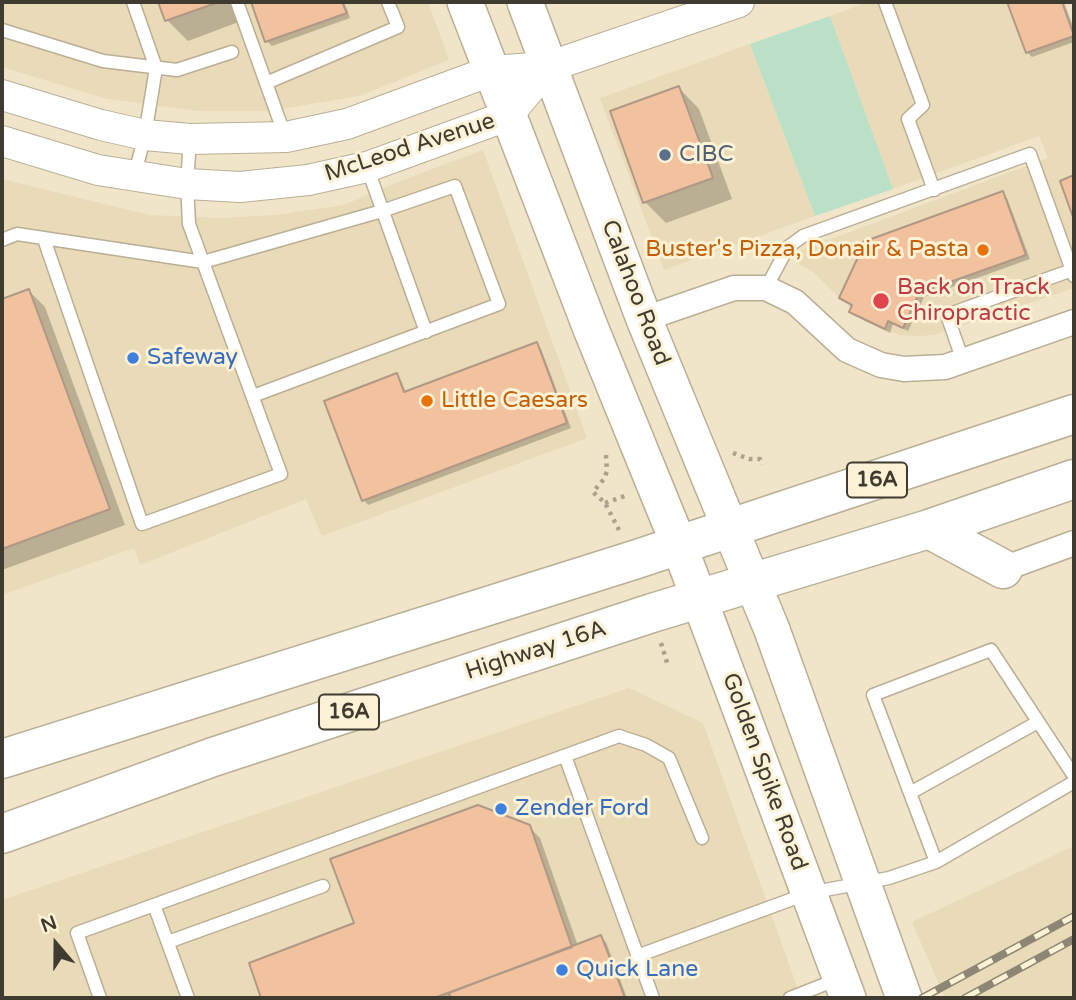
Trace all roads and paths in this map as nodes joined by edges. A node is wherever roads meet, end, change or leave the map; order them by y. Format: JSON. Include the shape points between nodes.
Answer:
{"nodes":[{"id":1,"x":133,"y":2,"type":"edge"},
{"id":2,"x":237,"y":2,"type":"edge"},
{"id":3,"x":388,"y":2,"type":"edge"},
{"id":4,"x":465,"y":2,"type":"edge"},
{"id":5,"x":525,"y":2,"type":"edge"},
{"id":6,"x":740,"y":2,"type":"edge"},
{"id":7,"x":885,"y":2,"type":"edge"},
{"id":8,"x":2,"y":30,"type":"edge"},
{"id":9,"x":232,"y":52,"type":"dead end"},
{"id":10,"x":548,"y":67,"type":"junction"},
{"id":11,"x":156,"y":68,"type":"junction"},
{"id":12,"x":491,"y":71,"type":"junction"},
{"id":13,"x":266,"y":83,"type":"junction"},
{"id":14,"x":2,"y":95,"type":"edge"},
{"id":15,"x":507,"y":116,"type":"junction"},
{"id":16,"x":145,"y":135,"type":"junction"},
{"id":17,"x":285,"y":136,"type":"junction"},
{"id":18,"x":190,"y":139,"type":"junction"},
{"id":19,"x":2,"y":141,"type":"edge"},
{"id":20,"x":367,"y":167,"type":"junction"},
{"id":21,"x":134,"y":177,"type":"junction"},
{"id":22,"x":187,"y":184,"type":"junction"},
{"id":23,"x":934,"y":190,"type":"junction"},
{"id":24,"x":382,"y":211,"type":"junction"},
{"id":25,"x":44,"y":239,"type":"junction"},
{"id":26,"x":2,"y":240,"type":"edge"},
{"id":27,"x":203,"y":262,"type":"junction"},
{"id":28,"x":1073,"y":273,"type":"edge"},
{"id":29,"x":766,"y":288,"type":"junction"},
{"id":30,"x":644,"y":318,"type":"junction"},
{"id":31,"x":1074,"y":322,"type":"edge"},
{"id":32,"x":426,"y":332,"type":"junction"},
{"id":33,"x":963,"y":361,"type":"junction"},
{"id":34,"x":253,"y":396,"type":"junction"},
{"id":35,"x":1074,"y":414,"type":"edge"},
{"id":36,"x":1074,"y":479,"type":"edge"},
{"id":37,"x":729,"y":528,"type":"junction"},
{"id":38,"x":929,"y":529,"type":"junction"},
{"id":39,"x":1074,"y":542,"type":"edge"},
{"id":40,"x":679,"y":545,"type":"junction"},
{"id":41,"x":1003,"y":569,"type":"joint"},
{"id":42,"x":752,"y":583,"type":"junction"},
{"id":43,"x":699,"y":599,"type":"junction"},
{"id":44,"x":1038,"y":722,"type":"junction"},
{"id":45,"x":565,"y":756,"type":"junction"},
{"id":46,"x":2,"y":759,"type":"edge"},
{"id":47,"x":1074,"y":776,"type":"edge"},
{"id":48,"x":1074,"y":782,"type":"edge"},
{"id":49,"x":910,"y":793,"type":"junction"},
{"id":50,"x":2,"y":834,"type":"edge"},
{"id":51,"x":702,"y":838,"type":"dead end"},
{"id":52,"x":936,"y":862,"type":"junction"},
{"id":53,"x":862,"y":882,"type":"junction"},
{"id":54,"x":323,"y":886,"type":"dead end"},
{"id":55,"x":809,"y":893,"type":"junction"},
{"id":56,"x":155,"y":905,"type":"junction"},
{"id":57,"x":168,"y":942,"type":"junction"},
{"id":58,"x":637,"y":956,"type":"junction"},
{"id":59,"x":845,"y":988,"type":"edge"},
{"id":60,"x":100,"y":998,"type":"edge"},
{"id":61,"x":188,"y":998,"type":"edge"},
{"id":62,"x":653,"y":998,"type":"edge"},
{"id":63,"x":790,"y":998,"type":"edge"},
{"id":64,"x":904,"y":998,"type":"edge"}],
"edges":[{"from":1,"to":11,"type":"lane"},
{"from":2,"to":13,"type":"lane"},
{"from":3,"to":13,"type":"lane","via":[[398,27]]},
{"from":4,"to":12,"type":"main road"},
{"from":5,"to":10,"type":"main road","name":"Calahoo Road"},
{"from":6,"to":10,"type":"street","name":"McLeod Avenue"},
{"from":7,"to":23,"type":"lane","via":[[923,105],[908,119]]},
{"from":8,"to":11,"type":"lane","via":[[103,61]]},
{"from":9,"to":11,"type":"lane","via":[[177,70]]},
{"from":10,"to":12,"type":"street","name":"McLeod Avenue"},
{"from":10,"to":15,"type":"street","name":"McLeod Avenue"},
{"from":10,"to":30,"type":"main road","name":"Calahoo Road"},
{"from":11,"to":16,"type":"lane"},
{"from":12,"to":15,"type":"main road"},
{"from":12,"to":17,"type":"street","name":"McLeod Avenue","via":[[347,124]]},
{"from":13,"to":17,"type":"lane"},
{"from":14,"to":16,"type":"street","name":"McLeod Avenue"},
{"from":15,"to":20,"type":"street","name":"McLeod Avenue"},
{"from":15,"to":40,"type":"main road"},
{"from":16,"to":18,"type":"street","name":"McLeod Avenue"},
{"from":16,"to":21,"type":"lane"},
{"from":17,"to":18,"type":"street","name":"McLeod Avenue"},
{"from":18,"to":22,"type":"lane"},
{"from":19,"to":21,"type":"street","name":"McLeod Avenue"},
{"from":20,"to":22,"type":"street","name":"McLeod Avenue","via":[[308,180],[240,187]]},
{"from":20,"to":24,"type":"lane"},
{"from":21,"to":22,"type":"street","name":"McLeod Avenue"},
{"from":22,"to":27,"type":"lane","via":[[189,224]]},
{"from":23,"to":28,"type":"lane","via":[[1030,154]]},
{"from":23,"to":29,"type":"lane","via":[[803,236],[788,247]]},
{"from":24,"to":27,"type":"lane"},
{"from":24,"to":32,"type":"lane"},
{"from":24,"to":32,"type":"lane","via":[[455,186],[499,304]]},
{"from":25,"to":26,"type":"lane","via":[[17,234]]},
{"from":25,"to":27,"type":"lane"},
{"from":25,"to":34,"type":"lane","via":[[142,524],[281,474]]},
{"from":27,"to":34,"type":"lane"},
{"from":28,"to":33,"type":"lane","via":[[947,315]]},
{"from":29,"to":30,"type":"street","via":[[734,288]]},
{"from":29,"to":33,"type":"street","via":[[795,302],[847,350],[881,365],[927,369]]},
{"from":30,"to":37,"type":"main road","name":"Calahoo Road"},
{"from":31,"to":33,"type":"street"},
{"from":32,"to":34,"type":"lane"},
{"from":35,"to":37,"type":"main road","number":"16A"},
{"from":36,"to":38,"type":"main road","name":"Highway 16A","number":"16A"},
{"from":37,"to":40,"type":"main road","number":"16A"},
{"from":37,"to":42,"type":"main road","name":"Calahoo Road"},
{"from":38,"to":41,"type":"main road"},
{"from":38,"to":42,"type":"main road","name":"Highway 16A","number":"16A"},
{"from":39,"to":41,"type":"street"},
{"from":40,"to":43,"type":"main road","name":"Golden Spike Road"},
{"from":40,"to":46,"type":"main road","number":"16A"},
{"from":42,"to":43,"type":"main road","name":"Highway 16A","number":"16A"},
{"from":42,"to":53,"type":"main road"},
{"from":43,"to":50,"type":"main road","name":"Highway 16A","number":"16A","via":[[213,757]]},
{"from":43,"to":55,"type":"main road","name":"Golden Spike Road"},
{"from":44,"to":47,"type":"lane"},
{"from":44,"to":49,"type":"lane"},
{"from":44,"to":49,"type":"lane","via":[[991,650],[873,695]]},
{"from":45,"to":51,"type":"lane","via":[[619,736],[668,758]]},
{"from":45,"to":56,"type":"lane"},
{"from":45,"to":58,"type":"lane"},
{"from":48,"to":52,"type":"lane"},
{"from":49,"to":52,"type":"lane"},
{"from":52,"to":53,"type":"lane"},
{"from":53,"to":55,"type":"lane"},
{"from":53,"to":64,"type":"main road"},
{"from":54,"to":57,"type":"lane"},
{"from":55,"to":58,"type":"lane"},
{"from":55,"to":59,"type":"main road","name":"Golden Spike Road"},
{"from":56,"to":57,"type":"lane"},
{"from":56,"to":60,"type":"lane","via":[[77,933]]},
{"from":57,"to":61,"type":"lane"},
{"from":58,"to":62,"type":"lane"},
{"from":59,"to":63,"type":"lane"}]}
